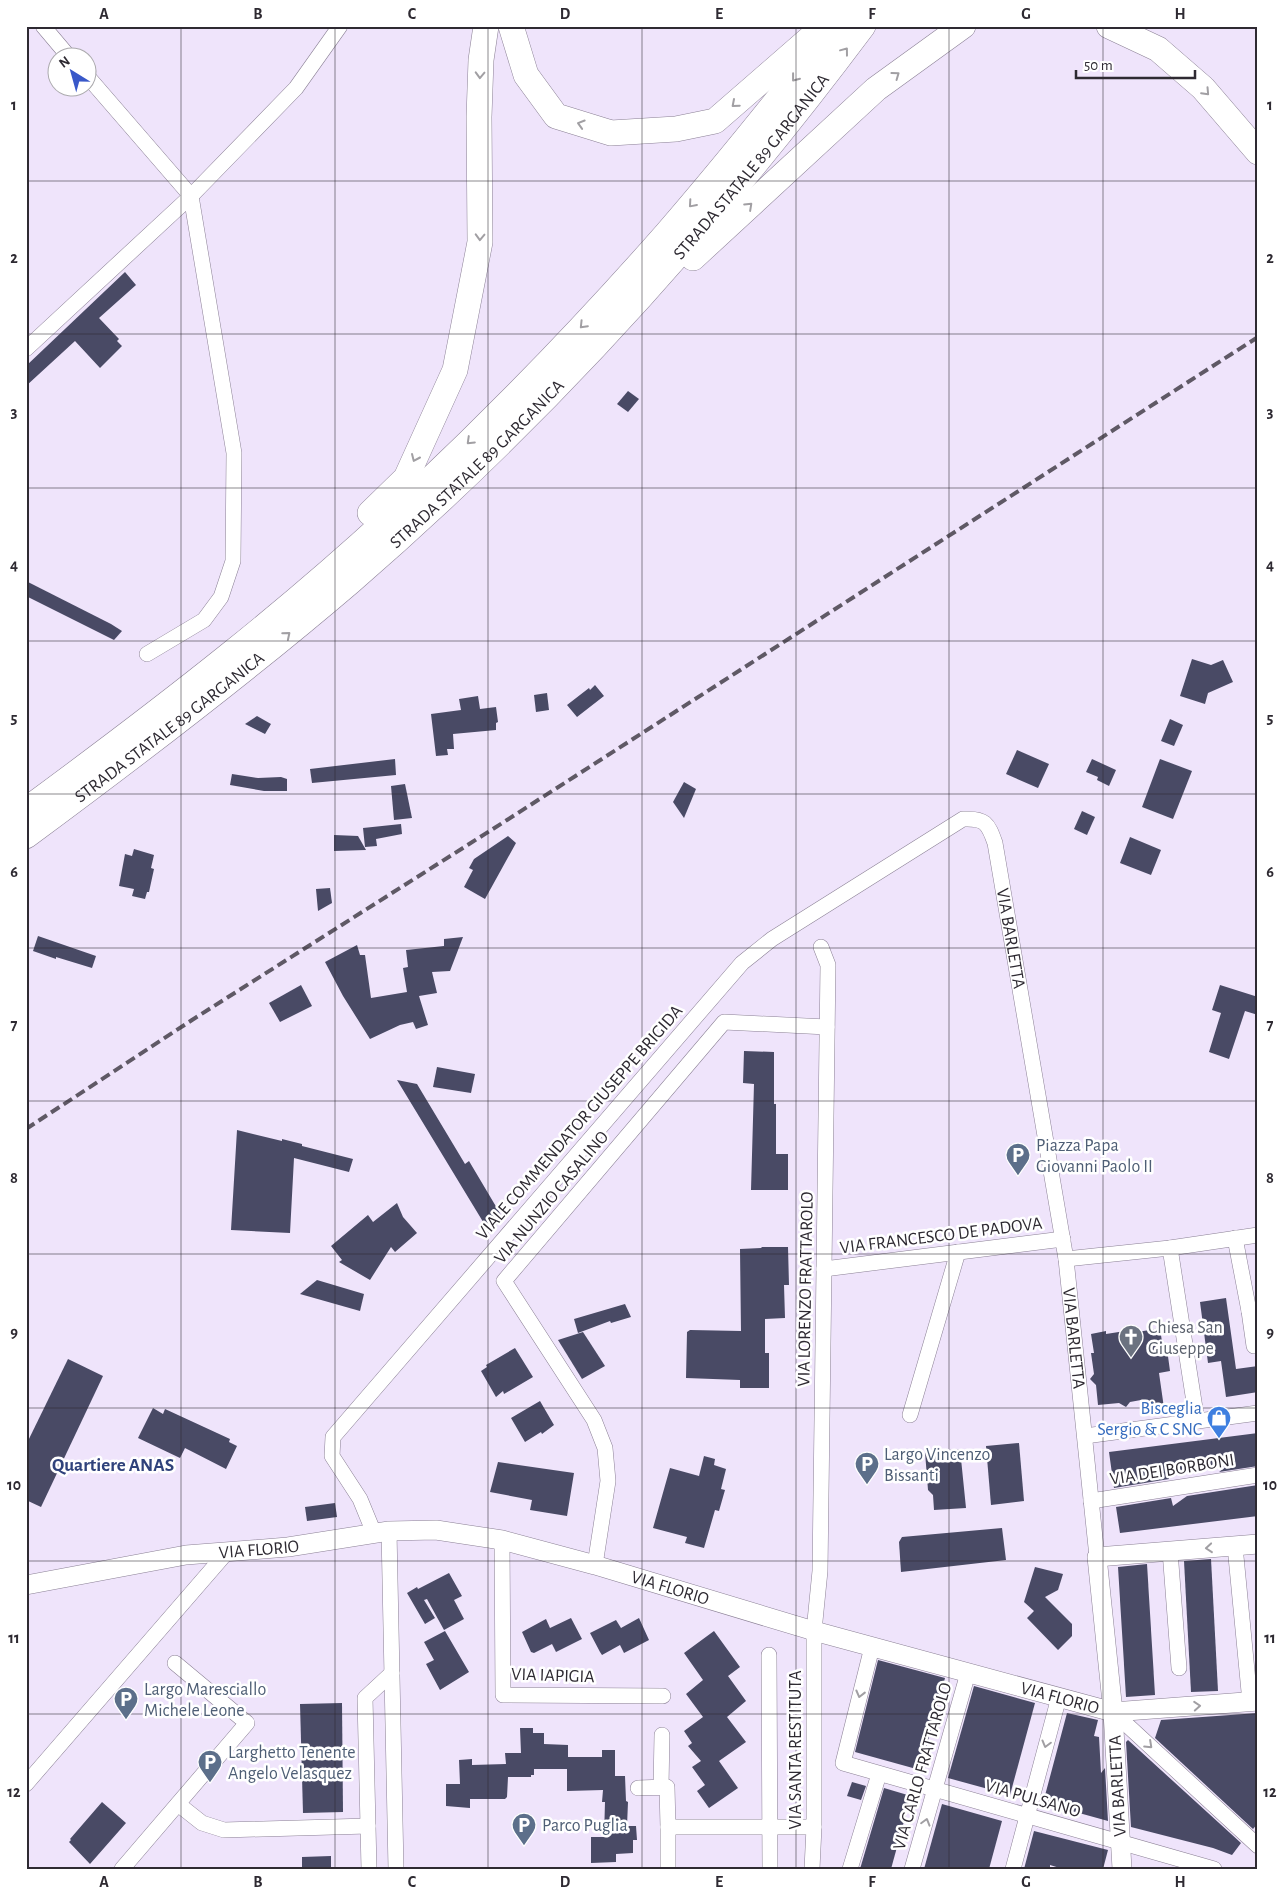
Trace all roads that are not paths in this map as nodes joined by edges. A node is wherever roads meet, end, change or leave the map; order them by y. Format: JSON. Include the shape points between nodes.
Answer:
{"nodes":[{"id":1,"x":43,"y":26,"type":"edge"},
{"id":2,"x":340,"y":26,"type":"edge"},
{"id":3,"x":486,"y":26,"type":"edge"},
{"id":4,"x":511,"y":26,"type":"edge"},
{"id":5,"x":825,"y":26,"type":"edge"},
{"id":6,"x":836,"y":26,"type":"edge"},
{"id":7,"x":863,"y":26,"type":"edge"},
{"id":8,"x":963,"y":26,"type":"edge"},
{"id":9,"x":1109,"y":26,"type":"edge"},
{"id":10,"x":62,"y":48,"type":"edge"},
{"id":11,"x":98,"y":89,"type":"edge"},
{"id":12,"x":1258,"y":152,"type":"edge"},
{"id":13,"x":191,"y":196,"type":"junction"},
{"id":14,"x":26,"y":349,"type":"edge"},
{"id":15,"x":572,"y":370,"type":"junction"},
{"id":16,"x":147,"y":654,"type":"dead end"},
{"id":17,"x":195,"y":682,"type":"junction"},
{"id":18,"x":26,"y":810,"type":"edge"},
{"id":19,"x":978,"y":818,"type":"joint"},
{"id":20,"x":26,"y":836,"type":"edge"},
{"id":21,"x":821,"y":948,"type":"dead end"},
{"id":22,"x":827,"y":1027,"type":"junction"},
{"id":23,"x":1258,"y":1235,"type":"edge"},
{"id":24,"x":1235,"y":1238,"type":"junction"},
{"id":25,"x":1063,"y":1239,"type":"junction"},
{"id":26,"x":1170,"y":1248,"type":"junction"},
{"id":27,"x":958,"y":1252,"type":"junction"},
{"id":28,"x":1066,"y":1259,"type":"junction"},
{"id":29,"x":824,"y":1268,"type":"junction"},
{"id":30,"x":1253,"y":1310,"type":"edge"},
{"id":31,"x":1258,"y":1345,"type":"edge"},
{"id":32,"x":1258,"y":1413,"type":"edge"},
{"id":33,"x":910,"y":1415,"type":"dead end"},
{"id":34,"x":1197,"y":1421,"type":"junction"},
{"id":35,"x":1085,"y":1436,"type":"junction"},
{"id":36,"x":1258,"y":1475,"type":"edge"},
{"id":37,"x":1091,"y":1500,"type":"junction"},
{"id":38,"x":382,"y":1532,"type":"junction"},
{"id":39,"x":502,"y":1540,"type":"junction"},
{"id":40,"x":1258,"y":1544,"type":"edge"},
{"id":41,"x":1235,"y":1546,"type":"junction"},
{"id":42,"x":1170,"y":1551,"type":"junction"},
{"id":43,"x":226,"y":1552,"type":"junction"},
{"id":44,"x":1097,"y":1557,"type":"junction"},
{"id":45,"x":595,"y":1564,"type":"junction"},
{"id":46,"x":26,"y":1585,"type":"edge"},
{"id":47,"x":814,"y":1631,"type":"junction"},
{"id":48,"x":872,"y":1647,"type":"junction"},
{"id":49,"x":769,"y":1655,"type":"dead end"},
{"id":50,"x":175,"y":1663,"type":"dead end"},
{"id":51,"x":1179,"y":1668,"type":"dead end"},
{"id":52,"x":392,"y":1673,"type":"junction"},
{"id":53,"x":968,"y":1673,"type":"junction"},
{"id":54,"x":663,"y":1696,"type":"dead end"},
{"id":55,"x":1059,"y":1697,"type":"junction"},
{"id":56,"x":1254,"y":1702,"type":"edge"},
{"id":57,"x":1113,"y":1712,"type":"junction"},
{"id":58,"x":662,"y":1735,"type":"dead end"},
{"id":59,"x":879,"y":1774,"type":"junction"},
{"id":60,"x":26,"y":1784,"type":"edge"},
{"id":61,"x":661,"y":1787,"type":"junction"},
{"id":62,"x":638,"y":1788,"type":"dead end"},
{"id":63,"x":935,"y":1790,"type":"junction"},
{"id":64,"x":178,"y":1804,"type":"junction"},
{"id":65,"x":1028,"y":1816,"type":"junction"},
{"id":66,"x":368,"y":1826,"type":"junction"},
{"id":67,"x":770,"y":1827,"type":"junction"},
{"id":68,"x":814,"y":1827,"type":"junction"},
{"id":69,"x":668,"y":1828,"type":"junction"},
{"id":70,"x":1120,"y":1841,"type":"junction"},
{"id":71,"x":1258,"y":1846,"type":"edge"},
{"id":72,"x":122,"y":1869,"type":"edge"},
{"id":73,"x":369,"y":1869,"type":"edge"},
{"id":74,"x":396,"y":1869,"type":"edge"},
{"id":75,"x":668,"y":1869,"type":"edge"},
{"id":76,"x":770,"y":1869,"type":"edge"},
{"id":77,"x":812,"y":1869,"type":"edge"},
{"id":78,"x":850,"y":1869,"type":"edge"},
{"id":79,"x":912,"y":1869,"type":"edge"},
{"id":80,"x":1013,"y":1869,"type":"edge"},
{"id":81,"x":1122,"y":1869,"type":"edge"},
{"id":82,"x":1214,"y":1869,"type":"edge"}],
"edges":[{"from":1,"to":10,"type":"street"},
{"from":2,"to":13,"type":"street","via":[[296,88]]},
{"from":3,"to":17,"type":"highway","one_way":true,"via":[[479,117],[480,242],[455,370],[406,478]]},
{"from":5,"to":4,"type":"highway","one_way":true,"via":[[714,121],[676,129],[612,133],[556,116],[526,75]]},
{"from":6,"to":17,"type":"highway","name":"STRADA STATALE 89 GARGANICA","one_way":true,"via":[[667,232],[494,417],[348,555]]},
{"from":15,"to":7,"type":"highway","name":"STRADA STATALE 89 GARGANICA","one_way":true,"via":[[676,258],[751,170]]},
{"from":15,"to":8,"type":"highway","one_way":true,"via":[[876,89]]},
{"from":9,"to":12,"type":"highway","one_way":true,"via":[[1158,48],[1204,88]]},
{"from":11,"to":13,"type":"street"},
{"from":13,"to":14,"type":"street"},
{"from":13,"to":16,"type":"street","via":[[234,453],[233,561],[221,597],[204,620]]},
{"from":20,"to":15,"type":"highway","name":"STRADA STATALE 89 GARGANICA","one_way":true,"via":[[201,704],[337,592],[431,509]]},
{"from":17,"to":18,"type":"highway","name":"STRADA STATALE 89 GARGANICA"},
{"from":19,"to":25,"type":"street","name":"VIA BARLETTA","via":[[989,826],[995,843]]},
{"from":19,"to":38,"type":"street","name":"VIALE COMMENDATOR GIUSEPPE BRIGIDA","via":[[963,819],[772,939],[742,963],[333,1437],[332,1456]]},
{"from":21,"to":22,"type":"street","name":"VIA LORENZO FRATTAROLO","via":[[828,965]]},
{"from":22,"to":29,"type":"street","name":"VIA LORENZO FRATTAROLO"},
{"from":22,"to":45,"type":"street","name":"VIA NUNZIO CASALINO","via":[[724,1022],[504,1281],[594,1420],[604,1448],[608,1481]]},
{"from":23,"to":24,"type":"street"},
{"from":24,"to":26,"type":"street"},
{"from":24,"to":30,"type":"street"},
{"from":25,"to":27,"type":"street","name":"VIA FRANCESCO DE PADOVA"},
{"from":25,"to":28,"type":"street","name":"VIA BARLETTA"},
{"from":26,"to":28,"type":"street"},
{"from":26,"to":34,"type":"street"},
{"from":27,"to":29,"type":"street","name":"VIA FRANCESCO DE PADOVA"},
{"from":27,"to":33,"type":"street"},
{"from":28,"to":35,"type":"street","name":"VIA BARLETTA"},
{"from":29,"to":47,"type":"street","name":"VIA LORENZO FRATTAROLO","via":[[820,1571]]},
{"from":30,"to":31,"type":"street","via":[[1254,1346]]},
{"from":32,"to":34,"type":"street"},
{"from":34,"to":35,"type":"street"},
{"from":35,"to":37,"type":"street","name":"VIA BARLETTA"},
{"from":36,"to":37,"type":"street","name":"VIA DEI BORBONI"},
{"from":37,"to":44,"type":"street","name":"VIA BARLETTA"},
{"from":38,"to":39,"type":"street","name":"VIA FLORIO","via":[[436,1530]]},
{"from":38,"to":43,"type":"street","name":"VIA FLORIO","via":[[288,1547]]},
{"from":38,"to":52,"type":"street"},
{"from":39,"to":45,"type":"street","name":"VIA FLORIO"},
{"from":39,"to":54,"type":"street","name":"VIA IAPIGIA","via":[[503,1695]]},
{"from":40,"to":41,"type":"street"},
{"from":41,"to":42,"type":"street","one_way":true},
{"from":41,"to":56,"type":"street"},
{"from":42,"to":44,"type":"street"},
{"from":42,"to":51,"type":"street"},
{"from":43,"to":46,"type":"street","name":"VIA FLORIO","via":[[186,1555]]},
{"from":43,"to":60,"type":"street"},
{"from":44,"to":57,"type":"street","name":"VIA BARLETTA"},
{"from":45,"to":47,"type":"street","name":"VIA FLORIO"},
{"from":47,"to":48,"type":"street","name":"VIA FLORIO"},
{"from":47,"to":68,"type":"street","name":"VIA SANTA RESTITUTA"},
{"from":48,"to":53,"type":"street","name":"VIA FLORIO"},
{"from":48,"to":59,"type":"street","name":"VIA PULSANO","one_way":true,"via":[[842,1763]]},
{"from":49,"to":67,"type":"street","name":"VIA SANTA RESTITUTA"},
{"from":50,"to":64,"type":"street","via":[[247,1723]]},
{"from":52,"to":66,"type":"street","via":[[365,1698]]},
{"from":52,"to":74,"type":"street"},
{"from":53,"to":55,"type":"street","name":"VIA FLORIO"},
{"from":53,"to":63,"type":"street","name":"VIA CARLO FRATTAROLO"},
{"from":55,"to":57,"type":"street","name":"VIA FLORIO"},
{"from":55,"to":65,"type":"street","one_way":true},
{"from":57,"to":56,"type":"street","one_way":true},
{"from":57,"to":70,"type":"street","name":"VIA BARLETTA"},
{"from":57,"to":71,"type":"street","name":"VIA FLORIO","one_way":true},
{"from":58,"to":61,"type":"street"},
{"from":59,"to":63,"type":"street","name":"VIA PULSANO"},
{"from":59,"to":78,"type":"street"},
{"from":61,"to":62,"type":"street"},
{"from":61,"to":69,"type":"street","via":[[667,1787]]},
{"from":63,"to":65,"type":"street","name":"VIA PULSANO"},
{"from":79,"to":63,"type":"street","name":"VIA CARLO FRATTAROLO","one_way":true},
{"from":64,"to":66,"type":"street","via":[[202,1823],[224,1830]]},
{"from":64,"to":72,"type":"street"},
{"from":65,"to":70,"type":"street","name":"VIA PULSANO"},
{"from":65,"to":80,"type":"street"},
{"from":66,"to":73,"type":"street"},
{"from":67,"to":68,"type":"street"},
{"from":67,"to":69,"type":"street"},
{"from":67,"to":76,"type":"street","name":"VIA SANTA RESTITUTA"},
{"from":68,"to":77,"type":"street","name":"VIA SANTA RESTITUTA"},
{"from":69,"to":75,"type":"street"},
{"from":70,"to":81,"type":"street","name":"VIA BARLETTA"},
{"from":70,"to":82,"type":"street","name":"VIA PULSANO"}]}
